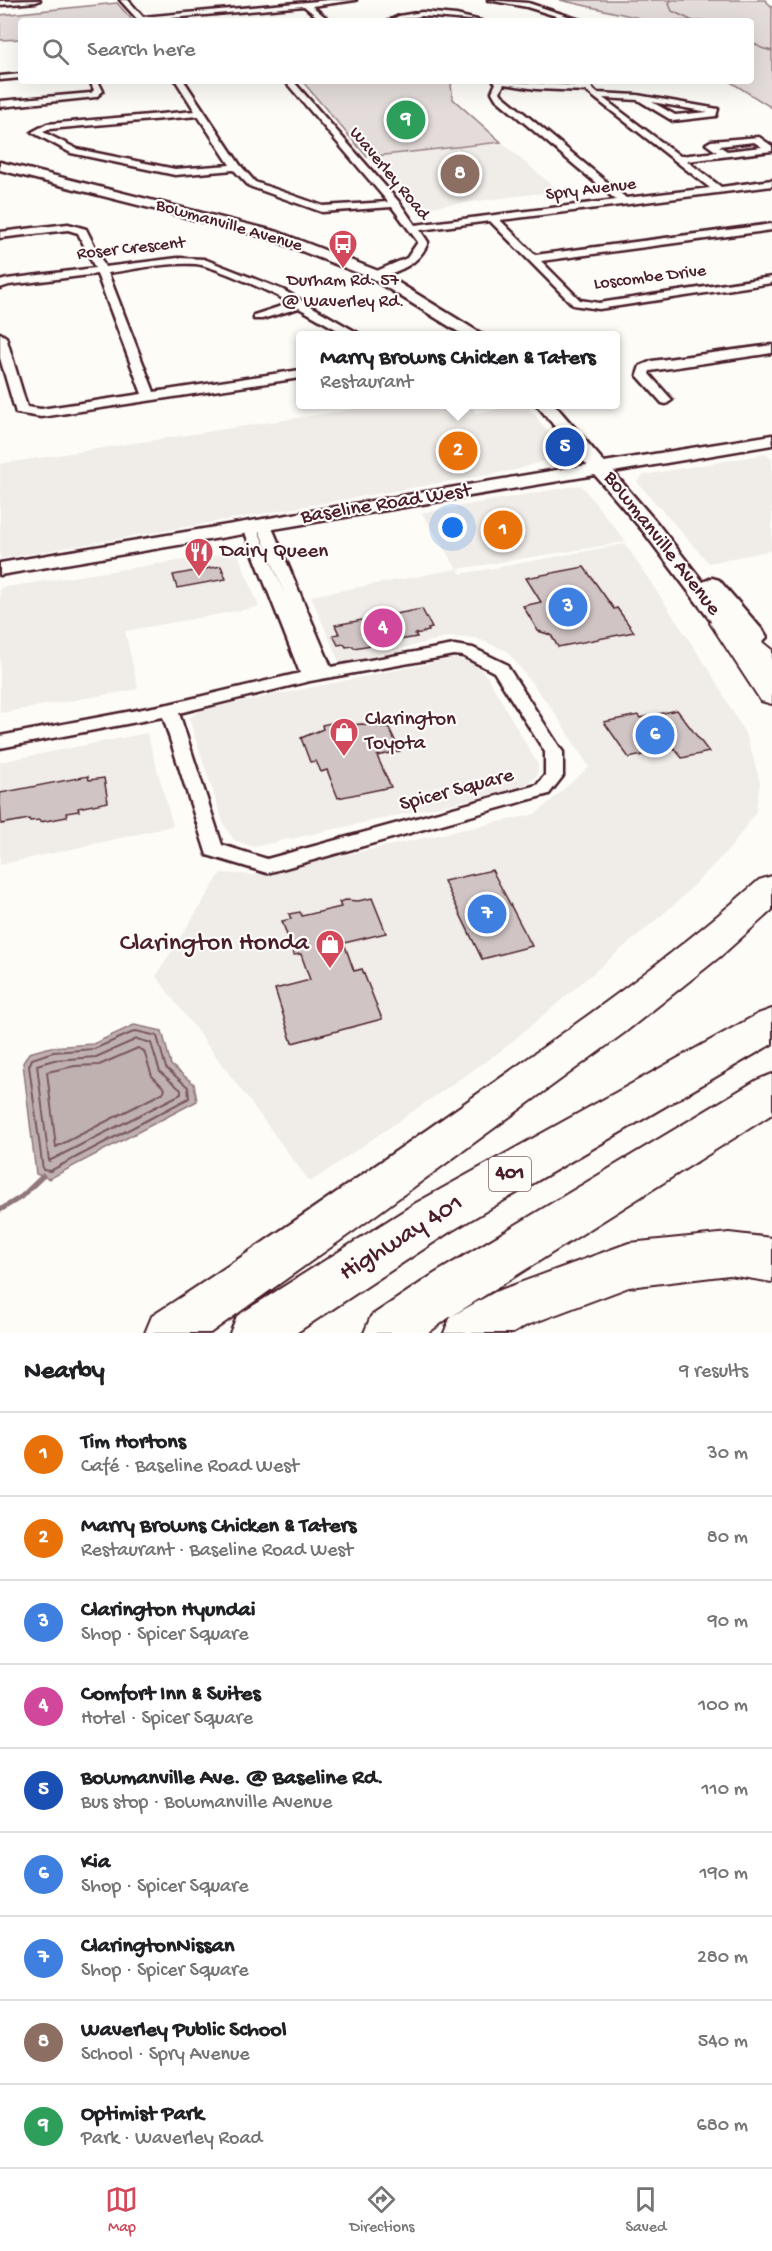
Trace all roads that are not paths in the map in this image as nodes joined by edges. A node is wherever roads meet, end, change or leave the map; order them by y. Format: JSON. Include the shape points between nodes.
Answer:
{"nodes":[{"id":1,"x":36,"y":0,"type":"edge"},
{"id":2,"x":124,"y":0,"type":"edge"},
{"id":3,"x":352,"y":0,"type":"edge"},
{"id":4,"x":492,"y":0,"type":"edge"},
{"id":5,"x":0,"y":3,"type":"edge"},
{"id":6,"x":305,"y":4,"type":"junction"},
{"id":7,"x":226,"y":8,"type":"junction"},
{"id":8,"x":141,"y":18,"type":"edge"},
{"id":9,"x":157,"y":18,"type":"edge"},
{"id":10,"x":233,"y":18,"type":"edge"},
{"id":11,"x":322,"y":18,"type":"edge"},
{"id":12,"x":401,"y":18,"type":"edge"},
{"id":13,"x":457,"y":18,"type":"edge"},
{"id":14,"x":569,"y":18,"type":"edge"},
{"id":15,"x":18,"y":76,"type":"edge"},
{"id":16,"x":0,"y":78,"type":"edge"},
{"id":17,"x":96,"y":84,"type":"edge"},
{"id":18,"x":182,"y":84,"type":"edge"},
{"id":19,"x":292,"y":84,"type":"edge"},
{"id":20,"x":499,"y":84,"type":"edge"},
{"id":21,"x":518,"y":84,"type":"edge"},
{"id":22,"x":587,"y":85,"type":"edge"},
{"id":23,"x":595,"y":96,"type":"junction"},
{"id":24,"x":641,"y":99,"type":"junction"},
{"id":25,"x":0,"y":104,"type":"edge"},
{"id":26,"x":200,"y":113,"type":"junction"},
{"id":27,"x":124,"y":153,"type":"dead end"},
{"id":28,"x":725,"y":154,"type":"junction"},
{"id":29,"x":114,"y":159,"type":"junction"},
{"id":30,"x":680,"y":159,"type":"junction"},
{"id":31,"x":0,"y":166,"type":"edge"},
{"id":32,"x":236,"y":167,"type":"junction"},
{"id":33,"x":772,"y":183,"type":"edge"},
{"id":34,"x":719,"y":190,"type":"junction"},
{"id":35,"x":626,"y":203,"type":"junction"},
{"id":36,"x":395,"y":204,"type":"junction"},
{"id":37,"x":494,"y":220,"type":"junction"},
{"id":38,"x":772,"y":227,"type":"edge"},
{"id":39,"x":414,"y":228,"type":"junction"},
{"id":40,"x":0,"y":235,"type":"edge"},
{"id":41,"x":533,"y":259,"type":"junction"},
{"id":42,"x":101,"y":270,"type":"junction"},
{"id":43,"x":376,"y":275,"type":"junction"},
{"id":44,"x":772,"y":280,"type":"edge"},
{"id":45,"x":0,"y":285,"type":"edge"},
{"id":46,"x":300,"y":304,"type":"junction"},
{"id":47,"x":258,"y":317,"type":"dead end"},
{"id":48,"x":348,"y":331,"type":"edge"},
{"id":49,"x":469,"y":331,"type":"edge"},
{"id":50,"x":0,"y":337,"type":"edge"},
{"id":51,"x":766,"y":350,"type":"edge"},
{"id":52,"x":772,"y":362,"type":"edge"},
{"id":53,"x":3,"y":364,"type":"edge"},
{"id":54,"x":296,"y":375,"type":"edge"},
{"id":55,"x":150,"y":396,"type":"junction"},
{"id":56,"x":666,"y":400,"type":"dead end"},
{"id":57,"x":548,"y":409,"type":"edge"},
{"id":58,"x":561,"y":409,"type":"edge"},
{"id":59,"x":772,"y":440,"type":"edge"},
{"id":60,"x":607,"y":468,"type":"junction"},
{"id":61,"x":256,"y":524,"type":"junction"},
{"id":62,"x":0,"y":569,"type":"edge"},
{"id":63,"x":724,"y":623,"type":"junction"},
{"id":64,"x":766,"y":658,"type":"edge"},
{"id":65,"x":318,"y":675,"type":"junction"},
{"id":66,"x":772,"y":694,"type":"edge"},
{"id":67,"x":169,"y":710,"type":"junction"},
{"id":68,"x":0,"y":742,"type":"edge"},
{"id":69,"x":772,"y":889,"type":"edge"},
{"id":70,"x":772,"y":1025,"type":"edge"},
{"id":71,"x":772,"y":1092,"type":"edge"},
{"id":72,"x":772,"y":1260,"type":"edge"},
{"id":73,"x":170,"y":1333,"type":"edge"},
{"id":74,"x":254,"y":1333,"type":"edge"},
{"id":75,"x":388,"y":1333,"type":"edge"},
{"id":76,"x":468,"y":1333,"type":"edge"}],
"edges":[{"from":1,"to":5,"type":"street"},
{"from":2,"to":8,"type":"street"},
{"from":3,"to":6,"type":"street"},
{"from":4,"to":14,"type":"street","via":[[528,5]]},
{"from":6,"to":7,"type":"street"},
{"from":6,"to":11,"type":"street"},
{"from":7,"to":9,"type":"street"},
{"from":7,"to":10,"type":"street"},
{"from":12,"to":13,"type":"street"},
{"from":15,"to":16,"type":"street"},
{"from":17,"to":25,"type":"street","via":[[99,91],[93,95]]},
{"from":18,"to":26,"type":"street"},
{"from":19,"to":36,"type":"street","name":"Waverley Road"},
{"from":20,"to":35,"type":"street","via":[[496,92],[500,97]]},
{"from":21,"to":22,"type":"street"},
{"from":22,"to":23,"type":"street"},
{"from":23,"to":24,"type":"street"},
{"from":23,"to":30,"type":"street"},
{"from":24,"to":24,"type":"street","via":[[673,118],[715,111]]},
{"from":26,"to":29,"type":"street","via":[[47,127],[36,132],[74,151]]},
{"from":26,"to":32,"type":"street"},
{"from":27,"to":29,"type":"street"},
{"from":28,"to":28,"type":"street","via":[[737,152],[771,149],[756,139],[711,144]]},
{"from":28,"to":30,"type":"street"},
{"from":29,"to":32,"type":"street","via":[[175,172]]},
{"from":30,"to":34,"type":"street"},
{"from":31,"to":43,"type":"main road","name":"Bowmanville Avenue","via":[[273,235]]},
{"from":32,"to":36,"type":"street","via":[[252,184],[322,209]]},
{"from":33,"to":34,"type":"street","name":"Spry Avenue"},
{"from":34,"to":35,"type":"street","name":"Spry Avenue"},
{"from":35,"to":37,"type":"street","name":"Spry Avenue"},
{"from":36,"to":39,"type":"street","name":"Waverley Road"},
{"from":37,"to":39,"type":"street","name":"Spry Avenue"},
{"from":37,"to":41,"type":"street","name":"Loscombe Drive"},
{"from":38,"to":41,"type":"street"},
{"from":39,"to":43,"type":"street","name":"Waverley Road","via":[[423,242],[421,250],[411,260]]},
{"from":40,"to":42,"type":"street","via":[[80,228]]},
{"from":41,"to":44,"type":"street","name":"Loscombe Drive","via":[[577,303],[599,306]]},
{"from":42,"to":45,"type":"street","name":"Roser Crescent"},
{"from":42,"to":46,"type":"street","name":"Roser Crescent","via":[[200,261]]},
{"from":42,"to":55,"type":"street"},
{"from":43,"to":49,"type":"main road","name":"Bowmanville Avenue"},
{"from":46,"to":47,"type":"street"},
{"from":46,"to":48,"type":"street","name":"Roser Crescent"},
{"from":50,"to":53,"type":"street"},
{"from":51,"to":52,"type":"street"},
{"from":51,"to":56,"type":"street","via":[[644,369],[643,375]]},
{"from":53,"to":55,"type":"street","via":[[21,410],[41,413]]},
{"from":54,"to":55,"type":"street"},
{"from":57,"to":60,"type":"main road","name":"Bowmanville Avenue"},
{"from":58,"to":60,"type":"main road","name":"Bowmanville Avenue"},
{"from":59,"to":60,"type":"main road","name":"Baseline Road West"},
{"from":60,"to":61,"type":"main road","name":"Baseline Road West"},
{"from":60,"to":63,"type":"main road","name":"Bowmanville Avenue"},
{"from":60,"to":64,"type":"main road","name":"Bowmanville Avenue","via":[[757,638]]},
{"from":61,"to":62,"type":"main road","name":"Baseline Road West"},
{"from":61,"to":65,"type":"street"},
{"from":63,"to":64,"type":"main road","name":"Bowmanville Avenue"},
{"from":63,"to":66,"type":"highway"},
{"from":65,"to":67,"type":"street","name":"Spicer Square"},
{"from":65,"to":67,"type":"street","name":"Spicer Square","via":[[454,650],[467,651],[500,668],[555,752],[554,776],[543,790],[526,796],[267,866],[214,850]]},
{"from":67,"to":68,"type":"street","name":"Spicer Square"},
{"from":69,"to":73,"type":"highway","via":[[648,994],[298,1246]]},
{"from":70,"to":74,"type":"highway","name":"Highway 401","number":"401","via":[[432,1218]]},
{"from":71,"to":75,"type":"highway","via":[[450,1290]]},
{"from":72,"to":76,"type":"highway","via":[[729,1254],[629,1265],[511,1308]]}]}
